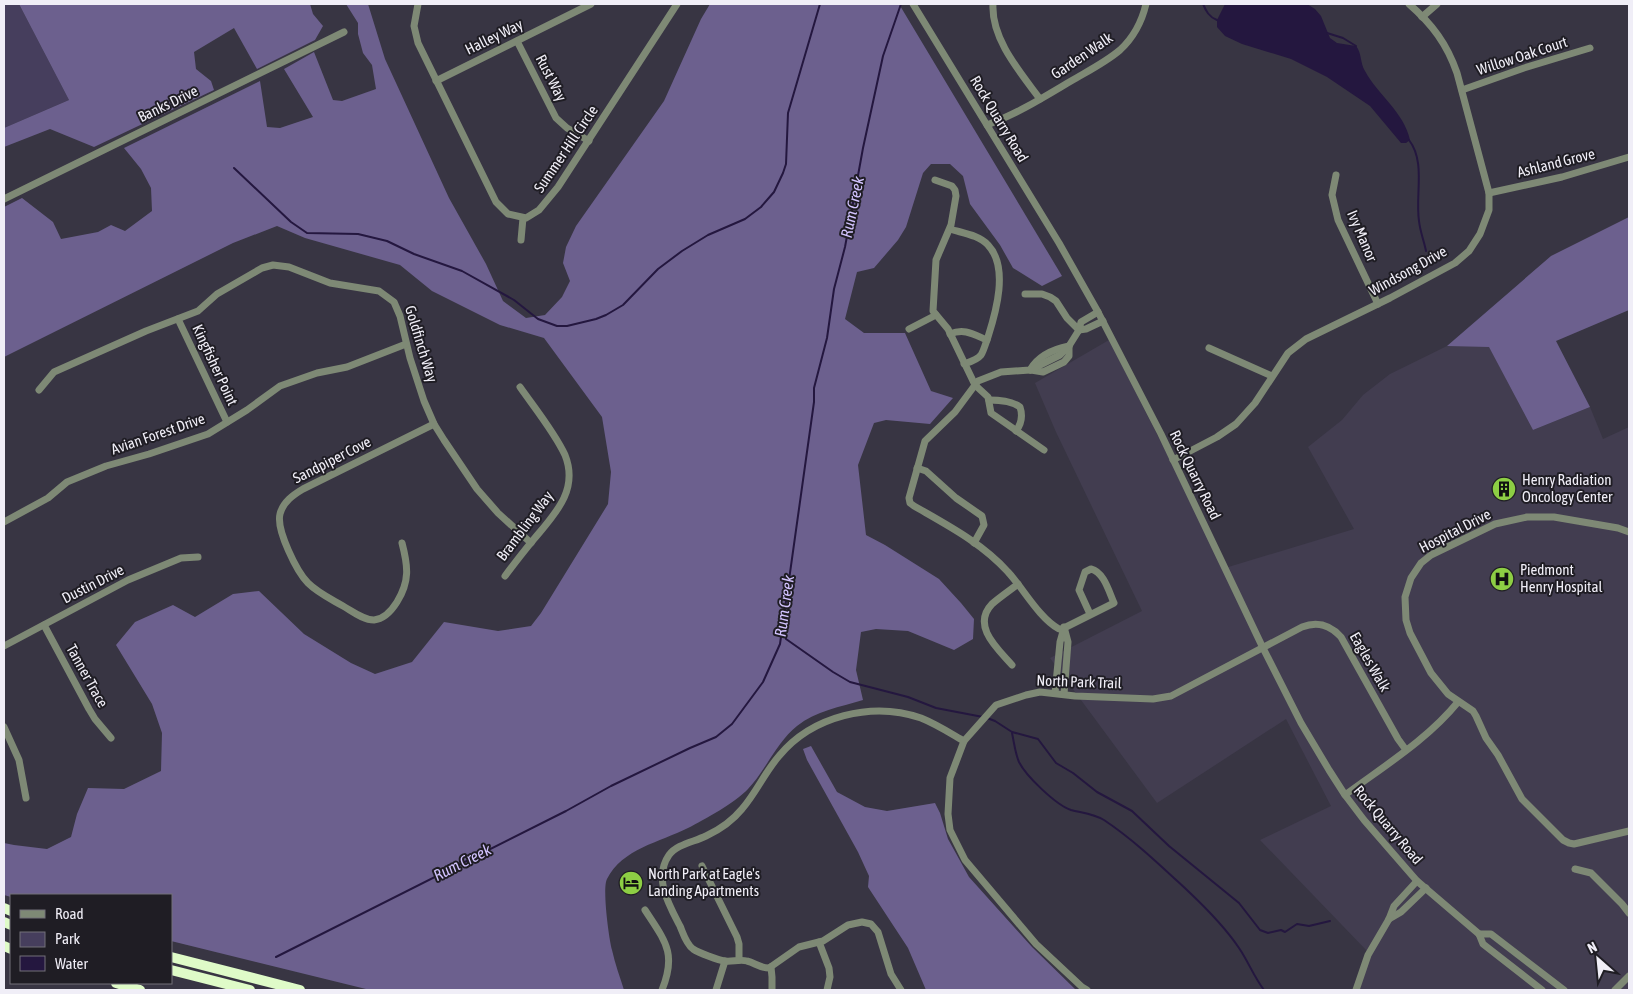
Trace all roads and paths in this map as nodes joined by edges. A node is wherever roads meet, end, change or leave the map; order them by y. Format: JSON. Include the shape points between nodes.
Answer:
{"nodes":[{"id":1,"x":418,"y":4,"type":"edge"},
{"id":2,"x":591,"y":4,"type":"edge"},
{"id":3,"x":677,"y":4,"type":"edge"},
{"id":4,"x":914,"y":4,"type":"edge"},
{"id":5,"x":993,"y":4,"type":"edge"},
{"id":6,"x":1146,"y":4,"type":"edge"},
{"id":7,"x":1409,"y":4,"type":"edge"},
{"id":8,"x":1437,"y":4,"type":"edge"},
{"id":9,"x":1422,"y":17,"type":"junction"},
{"id":10,"x":344,"y":32,"type":"dead end"},
{"id":11,"x":516,"y":41,"type":"junction"},
{"id":12,"x":1590,"y":48,"type":"dead end"},
{"id":13,"x":436,"y":81,"type":"junction"},
{"id":14,"x":1462,"y":90,"type":"junction"},
{"id":15,"x":1040,"y":99,"type":"junction"},
{"id":16,"x":987,"y":125,"type":"junction"},
{"id":17,"x":588,"y":141,"type":"junction"},
{"id":18,"x":1629,"y":157,"type":"edge"},
{"id":19,"x":1336,"y":175,"type":"dead end"},
{"id":20,"x":935,"y":180,"type":"dead end"},
{"id":21,"x":1490,"y":193,"type":"junction"},
{"id":22,"x":4,"y":200,"type":"edge"},
{"id":23,"x":523,"y":218,"type":"junction"},
{"id":24,"x":950,"y":229,"type":"junction"},
{"id":25,"x":521,"y":240,"type":"dead end"},
{"id":26,"x":1025,"y":294,"type":"dead end"},
{"id":27,"x":1378,"y":304,"type":"junction"},
{"id":28,"x":1098,"y":312,"type":"junction"},
{"id":29,"x":936,"y":316,"type":"junction"},
{"id":30,"x":178,"y":319,"type":"junction"},
{"id":31,"x":1103,"y":321,"type":"junction"},
{"id":32,"x":909,"y":329,"type":"dead end"},
{"id":33,"x":1079,"y":330,"type":"junction"},
{"id":34,"x":950,"y":334,"type":"junction"},
{"id":35,"x":987,"y":340,"type":"junction"},
{"id":36,"x":406,"y":344,"type":"junction"},
{"id":37,"x":1069,"y":346,"type":"junction"},
{"id":38,"x":1209,"y":348,"type":"dead end"},
{"id":39,"x":964,"y":364,"type":"junction"},
{"id":40,"x":1030,"y":370,"type":"junction"},
{"id":41,"x":1272,"y":376,"type":"junction"},
{"id":42,"x":975,"y":385,"type":"junction"},
{"id":43,"x":520,"y":387,"type":"dead end"},
{"id":44,"x":40,"y":390,"type":"dead end"},
{"id":45,"x":989,"y":400,"type":"junction"},
{"id":46,"x":227,"y":422,"type":"junction"},
{"id":47,"x":434,"y":424,"type":"junction"},
{"id":48,"x":1016,"y":431,"type":"junction"},
{"id":49,"x":1044,"y":450,"type":"dead end"},
{"id":50,"x":1173,"y":460,"type":"junction"},
{"id":51,"x":917,"y":468,"type":"junction"},
{"id":52,"x":4,"y":522,"type":"edge"},
{"id":53,"x":1629,"y":532,"type":"edge"},
{"id":54,"x":402,"y":543,"type":"dead end"},
{"id":55,"x":531,"y":543,"type":"junction"},
{"id":56,"x":974,"y":543,"type":"junction"},
{"id":57,"x":198,"y":557,"type":"dead end"},
{"id":58,"x":505,"y":576,"type":"dead end"},
{"id":59,"x":1018,"y":584,"type":"junction"},
{"id":60,"x":1090,"y":614,"type":"junction"},
{"id":61,"x":44,"y":625,"type":"junction"},
{"id":62,"x":1064,"y":627,"type":"junction"},
{"id":63,"x":4,"y":646,"type":"edge"},
{"id":64,"x":1263,"y":648,"type":"junction"},
{"id":65,"x":1012,"y":665,"type":"dead end"},
{"id":66,"x":1055,"y":693,"type":"junction"},
{"id":67,"x":1064,"y":694,"type":"junction"},
{"id":68,"x":1458,"y":702,"type":"junction"},
{"id":69,"x":4,"y":727,"type":"edge"},
{"id":70,"x":111,"y":738,"type":"dead end"},
{"id":71,"x":964,"y":741,"type":"junction"},
{"id":72,"x":1406,"y":750,"type":"junction"},
{"id":73,"x":1345,"y":795,"type":"junction"},
{"id":74,"x":26,"y":798,"type":"dead end"},
{"id":75,"x":1629,"y":831,"type":"edge"},
{"id":76,"x":702,"y":866,"type":"dead end"},
{"id":77,"x":1575,"y":869,"type":"dead end"},
{"id":78,"x":1418,"y":881,"type":"junction"},
{"id":79,"x":1426,"y":888,"type":"junction"},
{"id":80,"x":645,"y":910,"type":"dead end"},
{"id":81,"x":1629,"y":913,"type":"edge"},
{"id":82,"x":1389,"y":919,"type":"junction"},
{"id":83,"x":1479,"y":934,"type":"junction"},
{"id":84,"x":819,"y":942,"type":"junction"},
{"id":85,"x":172,"y":957,"type":"edge"},
{"id":86,"x":739,"y":960,"type":"junction"},
{"id":87,"x":725,"y":961,"type":"junction"},
{"id":88,"x":771,"y":968,"type":"junction"},
{"id":89,"x":172,"y":970,"type":"edge"},
{"id":90,"x":1629,"y":976,"type":"edge"},
{"id":91,"x":119,"y":984,"type":"edge"},
{"id":92,"x":140,"y":990,"type":"edge"},
{"id":93,"x":250,"y":990,"type":"edge"},
{"id":94,"x":300,"y":990,"type":"edge"},
{"id":95,"x":662,"y":990,"type":"edge"},
{"id":96,"x":716,"y":990,"type":"edge"},
{"id":97,"x":772,"y":990,"type":"edge"},
{"id":98,"x":827,"y":990,"type":"edge"},
{"id":99,"x":901,"y":990,"type":"edge"},
{"id":100,"x":1087,"y":990,"type":"edge"},
{"id":101,"x":1356,"y":990,"type":"edge"},
{"id":102,"x":1542,"y":990,"type":"edge"},
{"id":103,"x":1564,"y":990,"type":"edge"},
{"id":104,"x":1615,"y":990,"type":"edge"}],
"edges":[{"from":1,"to":13,"type":"street","via":[[414,26],[418,44]]},
{"from":2,"to":11,"type":"street","name":"Halley Way"},
{"from":3,"to":17,"type":"street","name":"Summer Hill Circle"},
{"from":4,"to":16,"type":"street","name":"Rock Quarry Road"},
{"from":5,"to":15,"type":"street","via":[[995,24],[1003,44]]},
{"from":6,"to":15,"type":"street","name":"Garden Walk","via":[[1143,18],[1120,49]]},
{"from":7,"to":9,"type":"street","name":"Windsong Drive"},
{"from":8,"to":9,"type":"street"},
{"from":9,"to":14,"type":"street","name":"Windsong Drive","via":[[1450,54]]},
{"from":10,"to":22,"type":"street","name":"Banks Drive"},
{"from":11,"to":13,"type":"street","name":"Halley Way"},
{"from":11,"to":17,"type":"street","name":"Rust Way","via":[[556,118]]},
{"from":12,"to":14,"type":"street","name":"Willow Oak Court"},
{"from":13,"to":23,"type":"street","via":[[496,202],[508,214]]},
{"from":14,"to":21,"type":"street","name":"Windsong Drive"},
{"from":15,"to":16,"type":"street","name":"Garden Walk"},
{"from":16,"to":28,"type":"street","name":"Rock Quarry Road"},
{"from":17,"to":23,"type":"street","name":"Summer Hill Circle","via":[[547,202],[530,217]]},
{"from":18,"to":21,"type":"street","name":"Ashland Grove","via":[[1562,177]]},
{"from":19,"to":27,"type":"street","name":"Ivy Manor","via":[[1332,195],[1338,220]]},
{"from":20,"to":24,"type":"street","via":[[955,190]]},
{"from":21,"to":27,"type":"street","name":"Windsong Drive","via":[[1489,210],[1469,251],[1455,263]]},
{"from":23,"to":25,"type":"street"},
{"from":24,"to":29,"type":"street","via":[[936,260],[933,309]]},
{"from":24,"to":35,"type":"street","via":[[985,242],[997,260],[998,304]]},
{"from":26,"to":33,"type":"street","via":[[1046,295],[1053,299]]},
{"from":27,"to":41,"type":"street","name":"Windsong Drive","via":[[1306,339],[1288,353]]},
{"from":28,"to":31,"type":"street","name":"Rock Quarry Road"},
{"from":28,"to":33,"type":"street","via":[[1081,322]]},
{"from":29,"to":32,"type":"street"},
{"from":29,"to":34,"type":"street"},
{"from":30,"to":36,"type":"street","name":"Goldfinch Way","via":[[198,311],[217,294],[273,265],[289,267],[330,283],[379,290],[394,302]]},
{"from":30,"to":44,"type":"street","name":"Goldfinch Way","via":[[54,372]]},
{"from":30,"to":46,"type":"street","name":"Kingfisher Point"},
{"from":31,"to":33,"type":"street"},
{"from":31,"to":50,"type":"street","name":"Rock Quarry Road"},
{"from":33,"to":37,"type":"street"},
{"from":34,"to":35,"type":"street","via":[[965,330]]},
{"from":34,"to":39,"type":"street"},
{"from":35,"to":39,"type":"street","via":[[980,356]]},
{"from":36,"to":46,"type":"street","name":"Avian Forest Drive","via":[[347,367],[280,386]]},
{"from":36,"to":47,"type":"street","name":"Goldfinch Way"},
{"from":37,"to":40,"type":"street","via":[[1037,359]]},
{"from":37,"to":40,"type":"street","via":[[1069,356],[1064,362],[1043,372]]},
{"from":38,"to":41,"type":"street"},
{"from":39,"to":42,"type":"street"},
{"from":40,"to":42,"type":"street","via":[[1001,372]]},
{"from":41,"to":50,"type":"street","name":"Windsong Drive","via":[[1255,403],[1236,424]]},
{"from":42,"to":45,"type":"street"},
{"from":42,"to":51,"type":"street","via":[[949,418],[925,441]]},
{"from":43,"to":55,"type":"street","name":"Brambling Way","via":[[560,445],[569,479],[559,509]]},
{"from":45,"to":48,"type":"street","via":[[991,413]]},
{"from":45,"to":48,"type":"street","via":[[1006,401],[1020,407],[1022,418]]},
{"from":46,"to":52,"type":"street","name":"Avian Forest Drive","via":[[208,434],[106,466],[67,482],[48,498]]},
{"from":47,"to":54,"type":"street","name":"Sandpiper Cove","via":[[303,489],[286,503],[280,514],[287,546],[305,580],[318,592],[370,620],[389,612],[404,587],[407,564]]},
{"from":47,"to":55,"type":"street","name":"Goldfinch Way","via":[[477,489]]},
{"from":48,"to":49,"type":"street"},
{"from":50,"to":64,"type":"street","name":"Rock Quarry Road"},
{"from":51,"to":56,"type":"street","via":[[926,471],[982,516],[984,526]]},
{"from":51,"to":56,"type":"street","via":[[910,503]]},
{"from":53,"to":68,"type":"street","name":"Hospital Drive","via":[[1567,518],[1516,519],[1484,528],[1421,563],[1407,587],[1406,620],[1431,673]]},
{"from":55,"to":58,"type":"street","name":"Brambling Way"},
{"from":56,"to":59,"type":"street"},
{"from":57,"to":61,"type":"street","name":"Dustin Drive","via":[[181,558],[162,566]]},
{"from":59,"to":62,"type":"street","via":[[1054,626]]},
{"from":59,"to":65,"type":"street","via":[[991,605],[985,622],[989,640]]},
{"from":60,"to":60,"type":"street","via":[[1079,590],[1086,572],[1091,569],[1099,574],[1114,603]]},
{"from":60,"to":62,"type":"street"},
{"from":61,"to":63,"type":"street","name":"Dustin Drive"},
{"from":61,"to":70,"type":"street","name":"Tanner Trace","via":[[92,714]]},
{"from":62,"to":66,"type":"street"},
{"from":62,"to":67,"type":"street","via":[[1068,642]]},
{"from":64,"to":67,"type":"street","name":"North Park Trail","via":[[1171,696],[1153,699]]},
{"from":64,"to":72,"type":"street","name":"Eagles Walk","via":[[1308,625],[1321,624],[1332,628],[1346,644]]},
{"from":64,"to":73,"type":"street","name":"Rock Quarry Road","via":[[1301,723]]},
{"from":66,"to":67,"type":"street","name":"North Park Trail"},
{"from":66,"to":71,"type":"street","name":"North Park Trail","via":[[1040,692],[996,705]]},
{"from":68,"to":72,"type":"street","via":[[1437,726]]},
{"from":68,"to":75,"type":"street","name":"Hospital Drive","via":[[1473,711],[1522,799],[1563,840],[1574,844]]},
{"from":69,"to":74,"type":"street","via":[[17,754]]},
{"from":71,"to":87,"type":"street","via":[[920,718],[883,711],[850,714],[827,721],[806,732],[779,756],[731,820],[671,853],[663,876],[664,894],[690,946]]},
{"from":71,"to":100,"type":"street","name":"North Park Trail","via":[[950,778],[950,830],[965,860],[1036,944]]},
{"from":72,"to":73,"type":"street"},
{"from":73,"to":78,"type":"street","name":"Rock Quarry Road"},
{"from":76,"to":86,"type":"street","via":[[737,937]]},
{"from":77,"to":81,"type":"street","via":[[1591,873]]},
{"from":78,"to":79,"type":"street","name":"Rock Quarry Road"},
{"from":78,"to":82,"type":"street","via":[[1394,906]]},
{"from":79,"to":82,"type":"street"},
{"from":79,"to":83,"type":"street","name":"Rock Quarry Road"},
{"from":80,"to":95,"type":"street","via":[[668,954],[669,971]]},
{"from":82,"to":101,"type":"street","via":[[1368,955]]},
{"from":83,"to":102,"type":"street","name":"Rock Quarry Road","via":[[1482,944]]},
{"from":83,"to":103,"type":"street","name":"Rock Quarry Road","via":[[1491,934]]},
{"from":84,"to":88,"type":"street","via":[[799,947]]},
{"from":84,"to":98,"type":"street","via":[[829,968]]},
{"from":84,"to":99,"type":"street","via":[[851,924],[870,924],[880,936],[889,969]]},
{"from":85,"to":94,"type":"highway"},
{"from":86,"to":87,"type":"street"},
{"from":86,"to":88,"type":"street"},
{"from":87,"to":96,"type":"street"},
{"from":88,"to":97,"type":"street"},
{"from":89,"to":93,"type":"highway"},
{"from":90,"to":104,"type":"street"},
{"from":91,"to":92,"type":"highway"}]}
